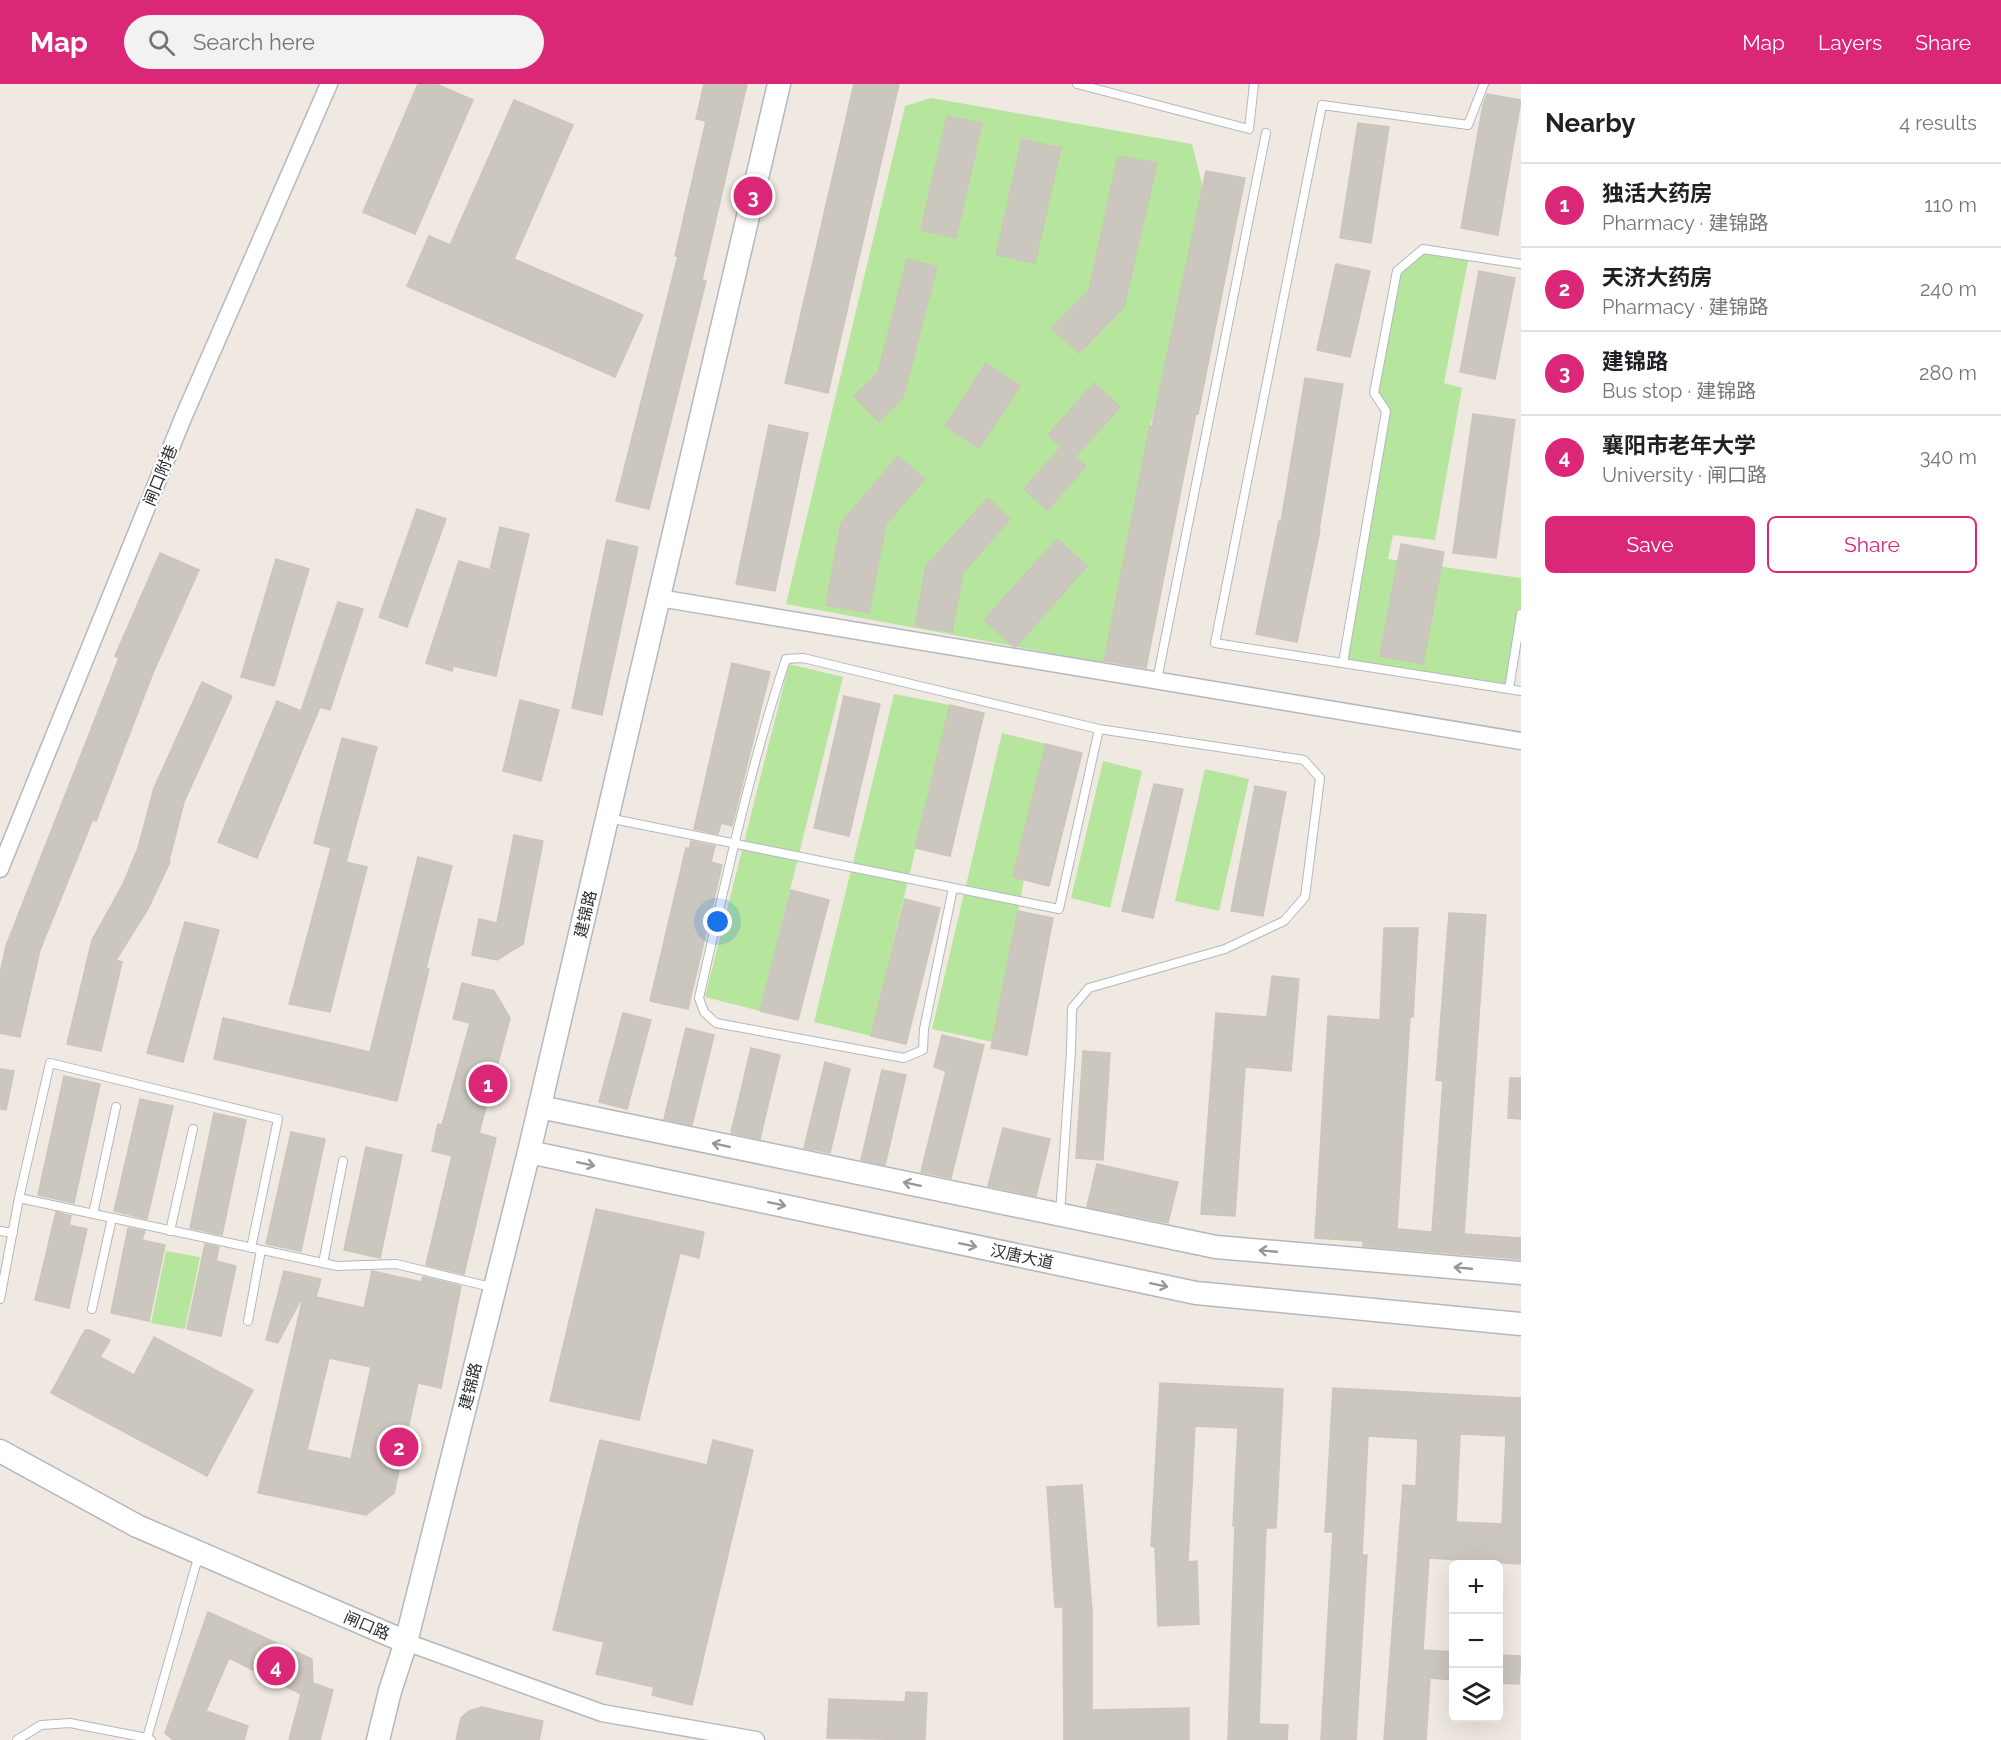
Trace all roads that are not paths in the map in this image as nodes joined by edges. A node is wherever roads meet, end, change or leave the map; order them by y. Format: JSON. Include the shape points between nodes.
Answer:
{"nodes":[{"id":1,"x":329,"y":84,"type":"edge"},
{"id":2,"x":779,"y":84,"type":"edge"},
{"id":3,"x":1077,"y":84,"type":"edge"},
{"id":4,"x":1254,"y":84,"type":"edge"},
{"id":5,"x":1484,"y":84,"type":"edge"},
{"id":6,"x":1266,"y":133,"type":"dead end"},
{"id":7,"x":1521,"y":264,"type":"edge"},
{"id":8,"x":659,"y":597,"type":"junction"},
{"id":9,"x":1521,"y":614,"type":"edge"},
{"id":10,"x":1343,"y":663,"type":"junction"},
{"id":11,"x":1157,"y":680,"type":"junction"},
{"id":12,"x":1509,"y":689,"type":"junction"},
{"id":13,"x":1521,"y":691,"type":"edge"},
{"id":14,"x":1099,"y":729,"type":"junction"},
{"id":15,"x":1521,"y":741,"type":"edge"},
{"id":16,"x":608,"y":818,"type":"junction"},
{"id":17,"x":734,"y":844,"type":"junction"},
{"id":18,"x":0,"y":869,"type":"edge"},
{"id":19,"x":953,"y":888,"type":"junction"},
{"id":20,"x":116,"y":1107,"type":"dead end"},
{"id":21,"x":540,"y":1107,"type":"junction"},
{"id":22,"x":193,"y":1129,"type":"dead end"},
{"id":23,"x":529,"y":1152,"type":"junction"},
{"id":24,"x":343,"y":1161,"type":"dead end"},
{"id":25,"x":19,"y":1198,"type":"junction"},
{"id":26,"x":93,"y":1214,"type":"junction"},
{"id":27,"x":1060,"y":1215,"type":"junction"},
{"id":28,"x":112,"y":1218,"type":"junction"},
{"id":29,"x":0,"y":1231,"type":"edge"},
{"id":30,"x":170,"y":1231,"type":"junction"},
{"id":31,"x":13,"y":1233,"type":"junction"},
{"id":32,"x":251,"y":1248,"type":"junction"},
{"id":33,"x":261,"y":1250,"type":"junction"},
{"id":34,"x":323,"y":1263,"type":"junction"},
{"id":35,"x":1521,"y":1273,"type":"edge"},
{"id":36,"x":495,"y":1288,"type":"junction"},
{"id":37,"x":0,"y":1299,"type":"edge"},
{"id":38,"x":92,"y":1309,"type":"dead end"},
{"id":39,"x":248,"y":1321,"type":"dead end"},
{"id":40,"x":1521,"y":1324,"type":"edge"},
{"id":41,"x":0,"y":1451,"type":"edge"},
{"id":42,"x":199,"y":1553,"type":"junction"},
{"id":43,"x":406,"y":1642,"type":"junction"},
{"id":44,"x":149,"y":1739,"type":"edge"},
{"id":45,"x":17,"y":1740,"type":"edge"},
{"id":46,"x":378,"y":1740,"type":"edge"},
{"id":47,"x":756,"y":1740,"type":"edge"}],
"edges":[{"from":1,"to":18,"type":"street","name":"闸口附巷","via":[[183,418]]},
{"from":2,"to":8,"type":"street","name":"建锦路"},
{"from":3,"to":4,"type":"lane","via":[[1250,129]]},
{"from":5,"to":10,"type":"lane","via":[[1468,125],[1322,105],[1215,643]]},
{"from":6,"to":11,"type":"lane"},
{"from":7,"to":10,"type":"lane","via":[[1423,249],[1397,271],[1374,393],[1386,411]]},
{"from":8,"to":11,"type":"street"},
{"from":8,"to":16,"type":"street","name":"建锦路"},
{"from":9,"to":12,"type":"lane"},
{"from":10,"to":12,"type":"lane"},
{"from":11,"to":15,"type":"street"},
{"from":12,"to":13,"type":"lane"},
{"from":14,"to":17,"type":"lane","via":[[803,658],[786,659],[766,719]]},
{"from":14,"to":19,"type":"lane","via":[[1059,909]]},
{"from":14,"to":27,"type":"lane","via":[[1304,760],[1320,778],[1305,897],[1284,921],[1225,949],[1089,988],[1072,1008]]},
{"from":16,"to":17,"type":"lane"},
{"from":16,"to":21,"type":"street","name":"建锦路"},
{"from":17,"to":19,"type":"lane"},
{"from":17,"to":19,"type":"lane","via":[[699,998],[704,1012],[716,1023],[904,1058],[923,1050]]},
{"from":20,"to":26,"type":"lane"},
{"from":21,"to":23,"type":"street","name":"建锦路"},
{"from":27,"to":21,"type":"street","one_way":true},
{"from":22,"to":30,"type":"lane"},
{"from":23,"to":36,"type":"street","name":"建锦路"},
{"from":23,"to":40,"type":"street","name":"汉唐大道","one_way":true,"via":[[1196,1293]]},
{"from":24,"to":34,"type":"lane"},
{"from":25,"to":26,"type":"lane"},
{"from":25,"to":31,"type":"lane"},
{"from":25,"to":32,"type":"lane","via":[[50,1063],[278,1119]]},
{"from":26,"to":28,"type":"lane"},
{"from":35,"to":27,"type":"street","one_way":true,"via":[[1216,1247]]},
{"from":28,"to":30,"type":"lane"},
{"from":28,"to":38,"type":"lane"},
{"from":29,"to":31,"type":"lane"},
{"from":30,"to":32,"type":"lane"},
{"from":31,"to":37,"type":"lane"},
{"from":32,"to":33,"type":"lane"},
{"from":33,"to":34,"type":"lane"},
{"from":33,"to":39,"type":"lane"},
{"from":34,"to":36,"type":"lane","via":[[396,1264]]},
{"from":36,"to":43,"type":"street","name":"建锦路"},
{"from":41,"to":42,"type":"street","name":"闸口路","via":[[137,1526]]},
{"from":42,"to":43,"type":"street","name":"闸口路"},
{"from":42,"to":44,"type":"lane"},
{"from":43,"to":46,"type":"street","name":"建锦路"},
{"from":43,"to":47,"type":"street","name":"闸口路","via":[[602,1713]]},
{"from":44,"to":45,"type":"lane","via":[[70,1723],[41,1725]]}]}
